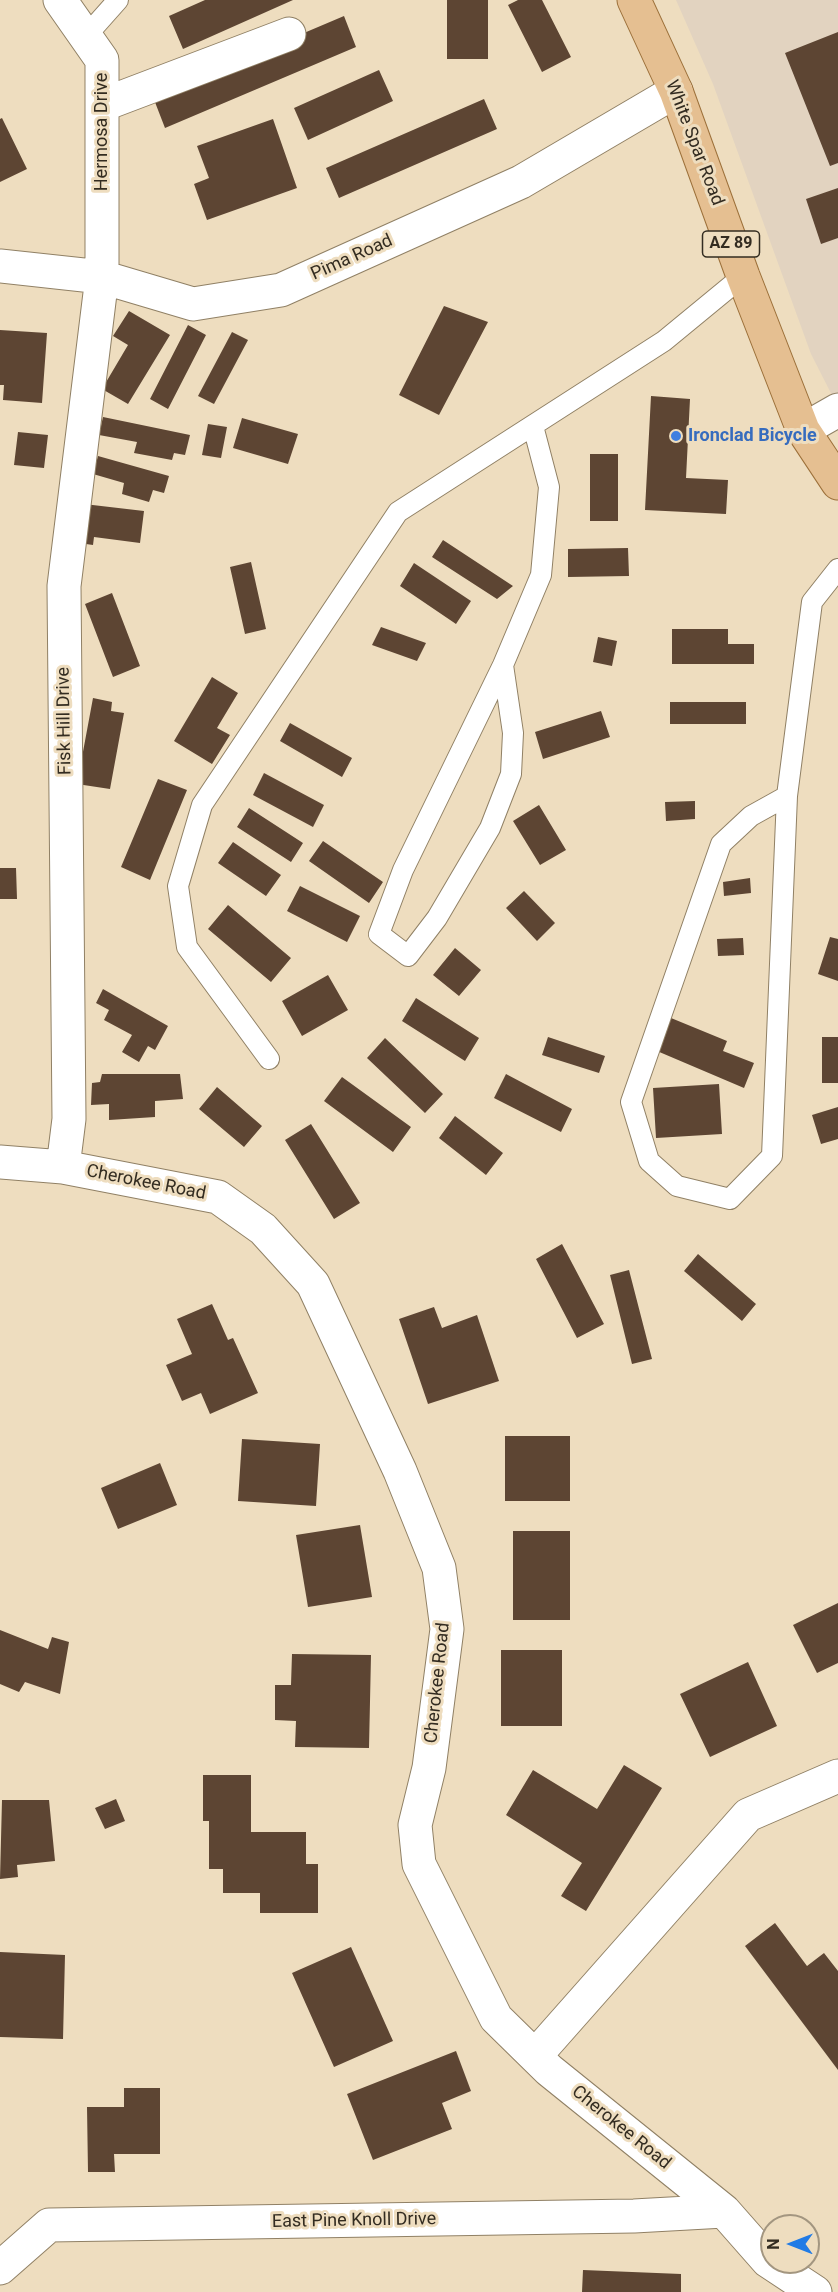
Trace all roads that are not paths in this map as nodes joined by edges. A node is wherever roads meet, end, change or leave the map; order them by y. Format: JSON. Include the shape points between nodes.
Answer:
{"nodes":[{"id":1,"x":60,"y":0,"type":"edge"},
{"id":2,"x":118,"y":0,"type":"edge"},
{"id":3,"x":634,"y":0,"type":"edge"},
{"id":4,"x":289,"y":34,"type":"dead end"},
{"id":5,"x":86,"y":36,"type":"junction"},
{"id":6,"x":676,"y":91,"type":"junction"},
{"id":7,"x":102,"y":105,"type":"junction"},
{"id":8,"x":0,"y":266,"type":"edge"},
{"id":9,"x":743,"y":276,"type":"junction"},
{"id":10,"x":102,"y":277,"type":"junction"},
{"id":11,"x":838,"y":410,"type":"edge"},
{"id":12,"x":533,"y":426,"type":"junction"},
{"id":13,"x":803,"y":430,"type":"junction"},
{"id":14,"x":838,"y":483,"type":"edge"},
{"id":15,"x":838,"y":569,"type":"edge"},
{"id":16,"x":503,"y":665,"type":"junction"},
{"id":17,"x":787,"y":796,"type":"junction"},
{"id":18,"x":269,"y":1059,"type":"dead end"},
{"id":19,"x":0,"y":1162,"type":"edge"},
{"id":20,"x":63,"y":1167,"type":"junction"},
{"id":21,"x":838,"y":1776,"type":"edge"},
{"id":22,"x":536,"y":2056,"type":"junction"},
{"id":23,"x":724,"y":2211,"type":"junction"},
{"id":24,"x":0,"y":2268,"type":"edge"},
{"id":25,"x":816,"y":2292,"type":"edge"}],
"edges":[{"from":1,"to":5,"type":"street","name":"Hermosa Drive"},
{"from":2,"to":5,"type":"lane"},
{"from":3,"to":6,"type":"main road","name":"White Spar Road","number":"AZ 89"},
{"from":4,"to":7,"type":"street"},
{"from":5,"to":7,"type":"street","name":"Hermosa Drive","via":[[102,60]]},
{"from":6,"to":9,"type":"main road","name":"White Spar Road","number":"AZ 89"},
{"from":6,"to":10,"type":"street","name":"Pima Road","via":[[520,182],[281,290],[193,304]]},
{"from":7,"to":10,"type":"street","name":"Hermosa Drive"},
{"from":8,"to":10,"type":"street","name":"Pima Road"},
{"from":9,"to":12,"type":"lane","via":[[664,341]]},
{"from":9,"to":13,"type":"main road","name":"White Spar Road","number":"AZ 89"},
{"from":10,"to":20,"type":"street","name":"Fisk Hill Drive","via":[[64,586],[69,1119]]},
{"from":11,"to":13,"type":"street"},
{"from":12,"to":16,"type":"lane","via":[[549,487],[541,575]]},
{"from":12,"to":18,"type":"lane","via":[[398,512],[202,806],[178,886],[187,947]]},
{"from":13,"to":14,"type":"main road","name":"White Spar Road","number":"AZ 89"},
{"from":15,"to":17,"type":"lane","via":[[812,602]]},
{"from":16,"to":16,"type":"lane","via":[[403,870],[379,934],[408,956],[436,918],[490,828],[511,774],[513,733]]},
{"from":17,"to":17,"type":"lane","via":[[751,816],[721,844],[631,1102],[649,1161],[677,1186],[730,1199],[772,1156]]},
{"from":19,"to":20,"type":"street","name":"Cherokee Road"},
{"from":20,"to":22,"type":"street","name":"Cherokee Road","via":[[218,1197],[263,1229],[313,1284],[400,1471],[439,1568],[447,1629],[429,1767],[415,1825],[419,1864],[496,2018]]},
{"from":21,"to":22,"type":"street","via":[[748,1815]]},
{"from":22,"to":23,"type":"street","name":"Cherokee Road"},
{"from":23,"to":24,"type":"street","name":"East Pine Knoll Drive","via":[[634,2216],[49,2225]]},
{"from":23,"to":25,"type":"street","name":"Cherokee Road","via":[[768,2261]]}]}
